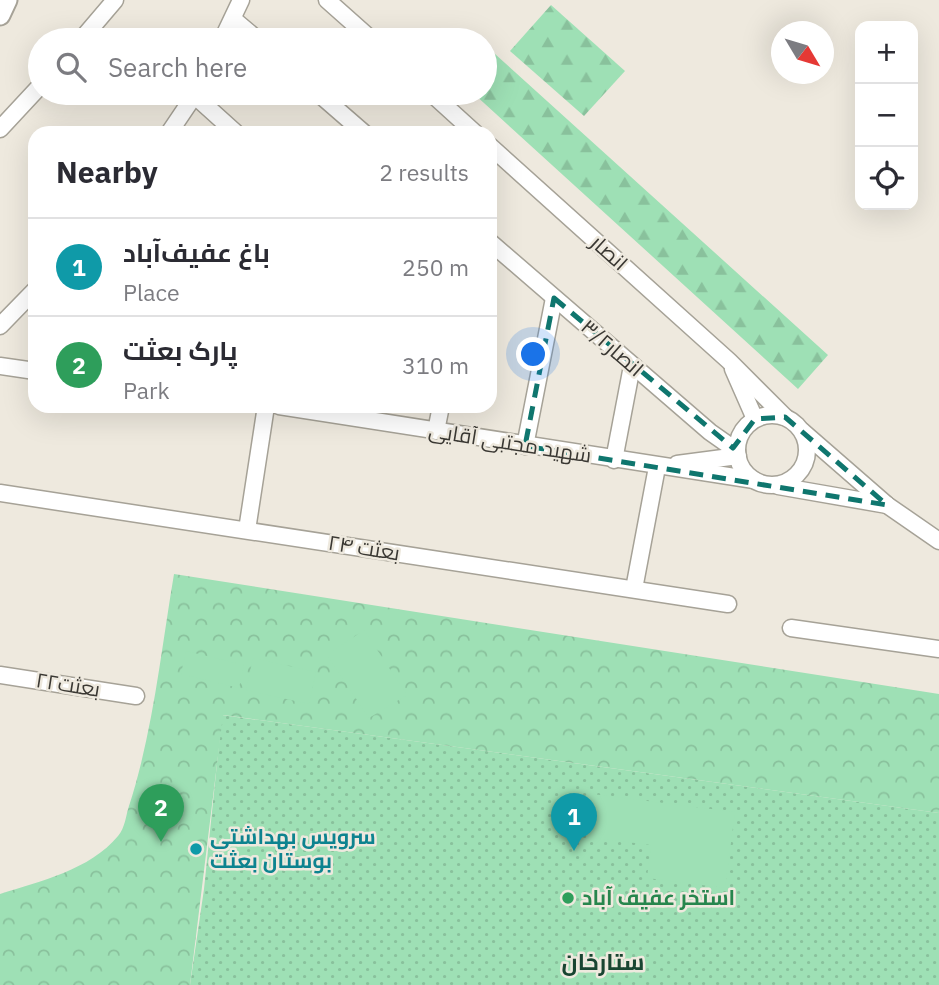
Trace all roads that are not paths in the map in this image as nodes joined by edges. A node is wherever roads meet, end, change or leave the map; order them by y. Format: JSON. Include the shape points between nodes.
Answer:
{"nodes":[{"id":1,"x":115,"y":0,"type":"edge"},
{"id":2,"x":241,"y":0,"type":"edge"},
{"id":3,"x":327,"y":0,"type":"edge"},
{"id":4,"x":233,"y":19,"type":"junction"},
{"id":5,"x":91,"y":28,"type":"edge"},
{"id":6,"x":228,"y":28,"type":"edge"},
{"id":7,"x":244,"y":28,"type":"edge"},
{"id":8,"x":358,"y":28,"type":"edge"},
{"id":9,"x":28,"y":99,"type":"edge"},
{"id":10,"x":188,"y":105,"type":"edge"},
{"id":11,"x":207,"y":105,"type":"edge"},
{"id":12,"x":332,"y":105,"type":"edge"},
{"id":13,"x":444,"y":105,"type":"edge"},
{"id":14,"x":174,"y":126,"type":"edge"},
{"id":15,"x":229,"y":126,"type":"edge"},
{"id":16,"x":357,"y":126,"type":"edge"},
{"id":17,"x":467,"y":126,"type":"edge"},
{"id":18,"x":0,"y":129,"type":"edge"},
{"id":19,"x":497,"y":152,"type":"edge"},
{"id":20,"x":497,"y":248,"type":"edge"},
{"id":21,"x":28,"y":297,"type":"edge"},
{"id":22,"x":554,"y":298,"type":"junction"},
{"id":23,"x":0,"y":326,"type":"edge"},
{"id":24,"x":729,"y":360,"type":"junction"},
{"id":25,"x":0,"y":366,"type":"edge"},
{"id":26,"x":632,"y":366,"type":"junction"},
{"id":27,"x":28,"y":370,"type":"edge"},
{"id":28,"x":265,"y":413,"type":"edge"},
{"id":29,"x":360,"y":413,"type":"edge"},
{"id":30,"x":440,"y":413,"type":"edge"},
{"id":31,"x":785,"y":417,"type":"junction"},
{"id":32,"x":755,"y":419,"type":"junction"},
{"id":33,"x":436,"y":431,"type":"junction"},
{"id":34,"x":802,"y":431,"type":"junction"},
{"id":35,"x":525,"y":446,"type":"junction"},
{"id":36,"x":737,"y":454,"type":"junction"},
{"id":37,"x":614,"y":460,"type":"junction"},
{"id":38,"x":657,"y":467,"type":"junction"},
{"id":39,"x":754,"y":480,"type":"junction"},
{"id":40,"x":775,"y":485,"type":"junction"},
{"id":41,"x":0,"y":493,"type":"edge"},
{"id":42,"x":887,"y":505,"type":"junction"},
{"id":43,"x":247,"y":530,"type":"junction"},
{"id":44,"x":939,"y":541,"type":"edge"},
{"id":45,"x":635,"y":589,"type":"junction"},
{"id":46,"x":729,"y":604,"type":"dead end"},
{"id":47,"x":790,"y":628,"type":"dead end"},
{"id":48,"x":939,"y":649,"type":"edge"},
{"id":49,"x":0,"y":675,"type":"edge"},
{"id":50,"x":136,"y":696,"type":"dead end"}],
"edges":[{"from":1,"to":5,"type":"street"},
{"from":2,"to":4,"type":"street"},
{"from":3,"to":8,"type":"street"},
{"from":4,"to":6,"type":"street"},
{"from":4,"to":7,"type":"street"},
{"from":9,"to":18,"type":"street"},
{"from":10,"to":14,"type":"street"},
{"from":11,"to":15,"type":"street"},
{"from":12,"to":16,"type":"street"},
{"from":13,"to":17,"type":"street"},
{"from":19,"to":24,"type":"street","name":"انصار"},
{"from":20,"to":22,"type":"street","name":"انصار۳/۲"},
{"from":21,"to":23,"type":"street"},
{"from":22,"to":26,"type":"street","name":"انصار۳/۲"},
{"from":22,"to":35,"type":"street"},
{"from":24,"to":31,"type":"street","name":"انصار"},
{"from":24,"to":32,"type":"street","name":"انصار"},
{"from":25,"to":27,"type":"street"},
{"from":26,"to":36,"type":"street","name":"انصار۳/۲"},
{"from":26,"to":37,"type":"street"},
{"from":28,"to":43,"type":"street"},
{"from":29,"to":33,"type":"street","name":"شهید مجتبی آقایی"},
{"from":30,"to":33,"type":"street"},
{"from":31,"to":32,"type":"street"},
{"from":31,"to":34,"type":"street"},
{"from":32,"to":36,"type":"street","via":[[744,430]]},
{"from":33,"to":35,"type":"street","name":"شهید مجتبی آقایی"},
{"from":34,"to":40,"type":"street","via":[[807,442],[804,466],[787,482]]},
{"from":34,"to":42,"type":"street"},
{"from":35,"to":37,"type":"street","name":"شهید مجتبی آقایی"},
{"from":36,"to":38,"type":"street","name":"شهید مجتبی آقایی"},
{"from":36,"to":39,"type":"street"},
{"from":37,"to":38,"type":"street","name":"شهید مجتبی آقایی"},
{"from":38,"to":39,"type":"street","name":"شهید مجتبی آقایی"},
{"from":38,"to":45,"type":"street"},
{"from":39,"to":40,"type":"street"},
{"from":40,"to":42,"type":"street"},
{"from":41,"to":43,"type":"street","name":"بعثت ۲۴"},
{"from":42,"to":44,"type":"street"},
{"from":43,"to":45,"type":"street","name":"بعثت ۲۴"},
{"from":45,"to":46,"type":"street","name":"بعثت ۲۴"},
{"from":47,"to":48,"type":"street"},
{"from":49,"to":50,"type":"street","name":"بعثت۲۲"}]}
